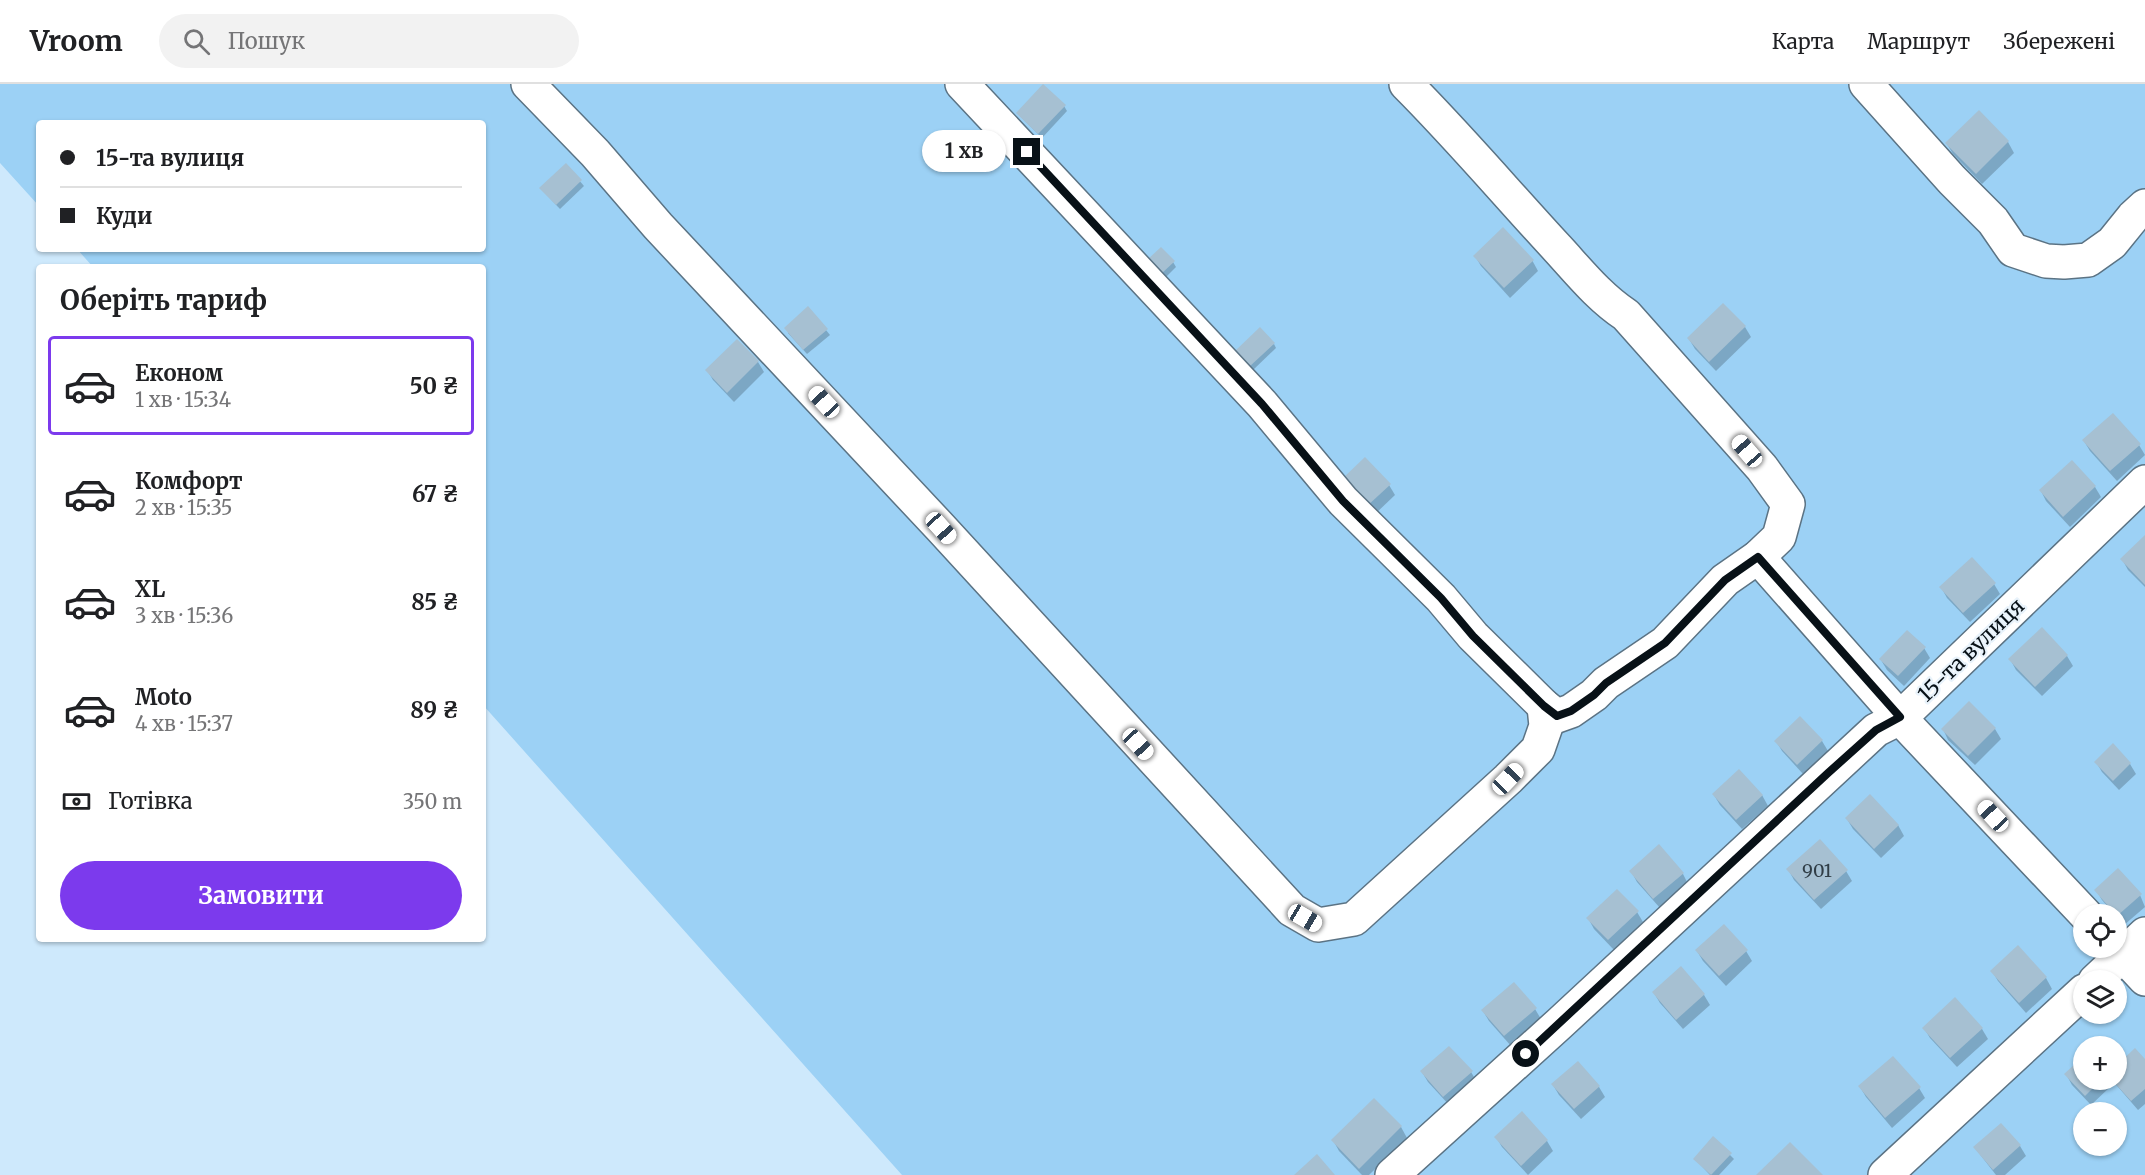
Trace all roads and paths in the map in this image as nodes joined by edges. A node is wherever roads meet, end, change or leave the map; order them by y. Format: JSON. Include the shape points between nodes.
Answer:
{"nodes":[{"id":1,"x":528,"y":84,"type":"edge"},
{"id":2,"x":962,"y":84,"type":"edge"},
{"id":3,"x":1406,"y":84,"type":"edge"},
{"id":4,"x":1866,"y":84,"type":"edge"},
{"id":5,"x":2145,"y":206,"type":"edge"},
{"id":6,"x":2145,"y":482,"type":"edge"},
{"id":7,"x":1758,"y":557,"type":"junction"},
{"id":8,"x":1544,"y":706,"type":"junction"},
{"id":9,"x":1900,"y":717,"type":"junction"},
{"id":10,"x":2076,"y":904,"type":"edge"},
{"id":11,"x":2128,"y":945,"type":"edge"},
{"id":12,"x":2105,"y":970,"type":"edge"},
{"id":13,"x":2145,"y":979,"type":"edge"},
{"id":14,"x":2073,"y":1001,"type":"edge"},
{"id":15,"x":1392,"y":1175,"type":"edge"},
{"id":16,"x":1885,"y":1175,"type":"edge"}],
"edges":[{"from":1,"to":8,"type":"street","via":[[1292,910],[1318,925],[1354,919],[1538,749],[1546,726]]},
{"from":2,"to":8,"type":"street","via":[[1262,404],[1343,501]]},
{"from":3,"to":7,"type":"street","via":[[1606,302],[1626,315],[1762,468],[1788,504],[1779,537]]},
{"from":4,"to":5,"type":"street","via":[[1993,221],[2013,250],[2046,261],[2088,260],[2112,243]]},
{"from":6,"to":9,"type":"street","name":"15-та вулиця"},
{"from":7,"to":8,"type":"street","via":[[1725,580],[1665,643],[1594,695],[1557,716]]},
{"from":7,"to":9,"type":"street"},
{"from":9,"to":10,"type":"street"},
{"from":9,"to":15,"type":"street","name":"15-та вулиця","via":[[1876,730],[1836,766]]},
{"from":11,"to":12,"type":"street"},
{"from":11,"to":13,"type":"street"},
{"from":14,"to":16,"type":"street"}]}
